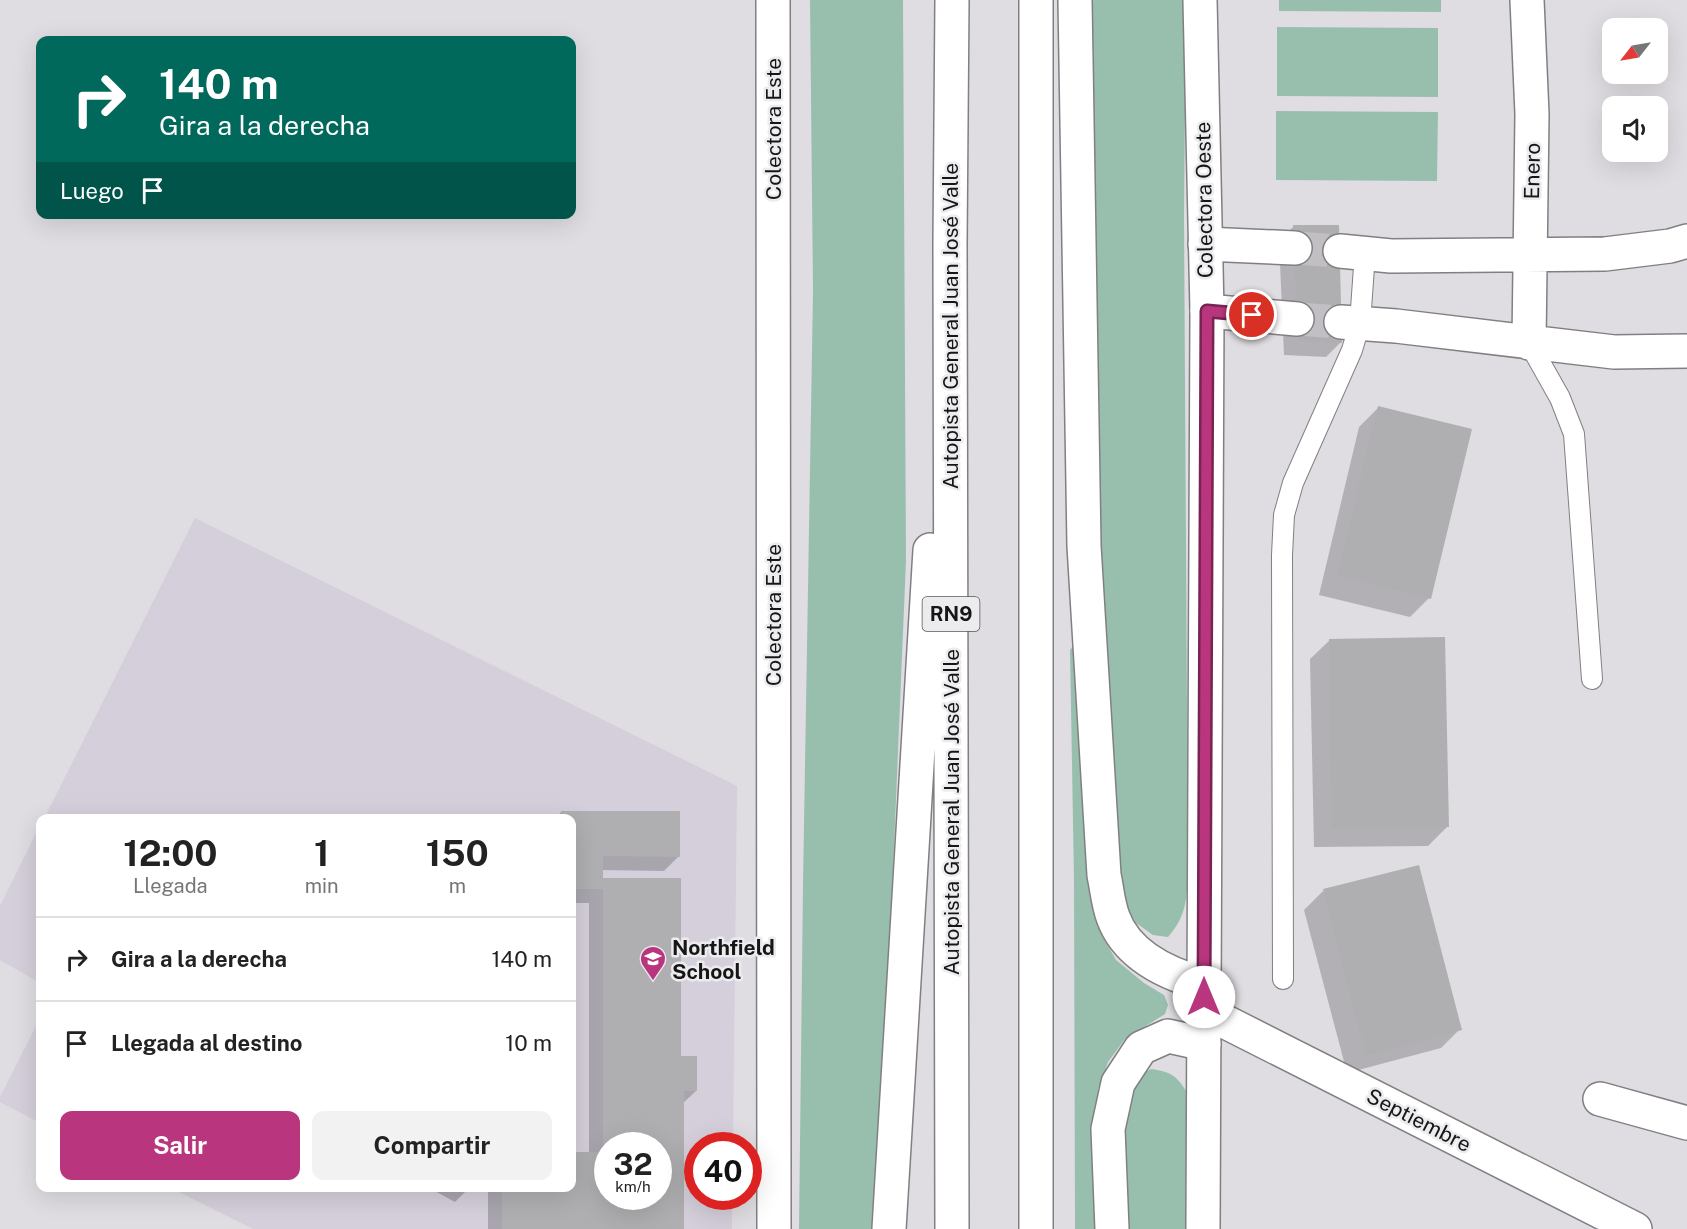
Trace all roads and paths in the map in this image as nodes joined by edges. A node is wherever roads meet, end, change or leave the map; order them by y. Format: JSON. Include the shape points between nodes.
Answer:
{"nodes":[{"id":1,"x":773,"y":0,"type":"edge"},
{"id":2,"x":952,"y":0,"type":"edge"},
{"id":3,"x":1036,"y":0,"type":"edge"},
{"id":4,"x":1075,"y":0,"type":"edge"},
{"id":5,"x":1200,"y":0,"type":"edge"},
{"id":6,"x":1527,"y":0,"type":"edge"},
{"id":7,"x":1687,"y":241,"type":"edge"},
{"id":8,"x":950,"y":243,"type":"junction"},
{"id":9,"x":1205,"y":244,"type":"junction"},
{"id":10,"x":1295,"y":248,"type":"tunnel mouth"},
{"id":11,"x":1352,"y":252,"type":"joint"},
{"id":12,"x":1531,"y":255,"type":"junction"},
{"id":13,"x":1207,"y":311,"type":"junction"},
{"id":14,"x":1297,"y":319,"type":"tunnel mouth"},
{"id":15,"x":1351,"y":323,"type":"junction"},
{"id":16,"x":1529,"y":343,"type":"junction"},
{"id":17,"x":1687,"y":351,"type":"edge"},
{"id":18,"x":1592,"y":679,"type":"dead end"},
{"id":19,"x":1283,"y":979,"type":"dead end"},
{"id":20,"x":1204,"y":997,"type":"junction"},
{"id":21,"x":1204,"y":1044,"type":"junction"},
{"id":22,"x":1600,"y":1099,"type":"dead end"},
{"id":23,"x":1687,"y":1123,"type":"edge"},
{"id":24,"x":774,"y":1229,"type":"edge"},
{"id":25,"x":889,"y":1229,"type":"edge"},
{"id":26,"x":952,"y":1229,"type":"edge"},
{"id":27,"x":1036,"y":1229,"type":"edge"},
{"id":28,"x":1112,"y":1229,"type":"edge"},
{"id":29,"x":1203,"y":1229,"type":"edge"},
{"id":30,"x":1635,"y":1229,"type":"edge"}],
"edges":[{"from":1,"to":24,"type":"main road","name":"Colectora Este"},
{"from":2,"to":8,"type":"main road","name":"Autopista General Juan José Valle","number":"RN9"},
{"from":3,"to":27,"type":"main road"},
{"from":4,"to":20,"type":"main road","name":"Septiembre","via":[[1083,546],[1104,875],[1113,917],[1125,940],[1154,964],[1183,978]]},
{"from":5,"to":9,"type":"main road","name":"Colectora Oeste"},
{"from":6,"to":12,"type":"main road","name":"Enero","via":[[1532,114]]},
{"from":7,"to":12,"type":"main road","via":[[1605,255]]},
{"from":8,"to":25,"type":"main road"},
{"from":8,"to":26,"type":"main road","name":"Autopista General Juan José Valle","number":"RN9"},
{"from":9,"to":10,"type":"main road"},
{"from":9,"to":13,"type":"main road","name":"Colectora Oeste"},
{"from":11,"to":12,"type":"main road","via":[[1392,256]]},
{"from":11,"to":15,"type":"lane"},
{"from":12,"to":16,"type":"main road","name":"Enero"},
{"from":13,"to":14,"type":"main road"},
{"from":13,"to":20,"type":"main road","name":"Colectora Oeste"},
{"from":15,"to":16,"type":"main road"},
{"from":15,"to":19,"type":"lane","via":[[1352,350],[1293,483],[1284,515]]},
{"from":16,"to":17,"type":"main road","via":[[1614,352]]},
{"from":16,"to":18,"type":"lane","via":[[1560,398],[1574,434]]},
{"from":20,"to":21,"type":"main road","name":"Colectora Oeste"},
{"from":20,"to":30,"type":"main road","name":"Septiembre"},
{"from":21,"to":28,"type":"main road","via":[[1168,1036],[1141,1048],[1118,1083],[1108,1129]]},
{"from":21,"to":29,"type":"main road","name":"Colectora Oeste"},
{"from":22,"to":23,"type":"main road"}]}
